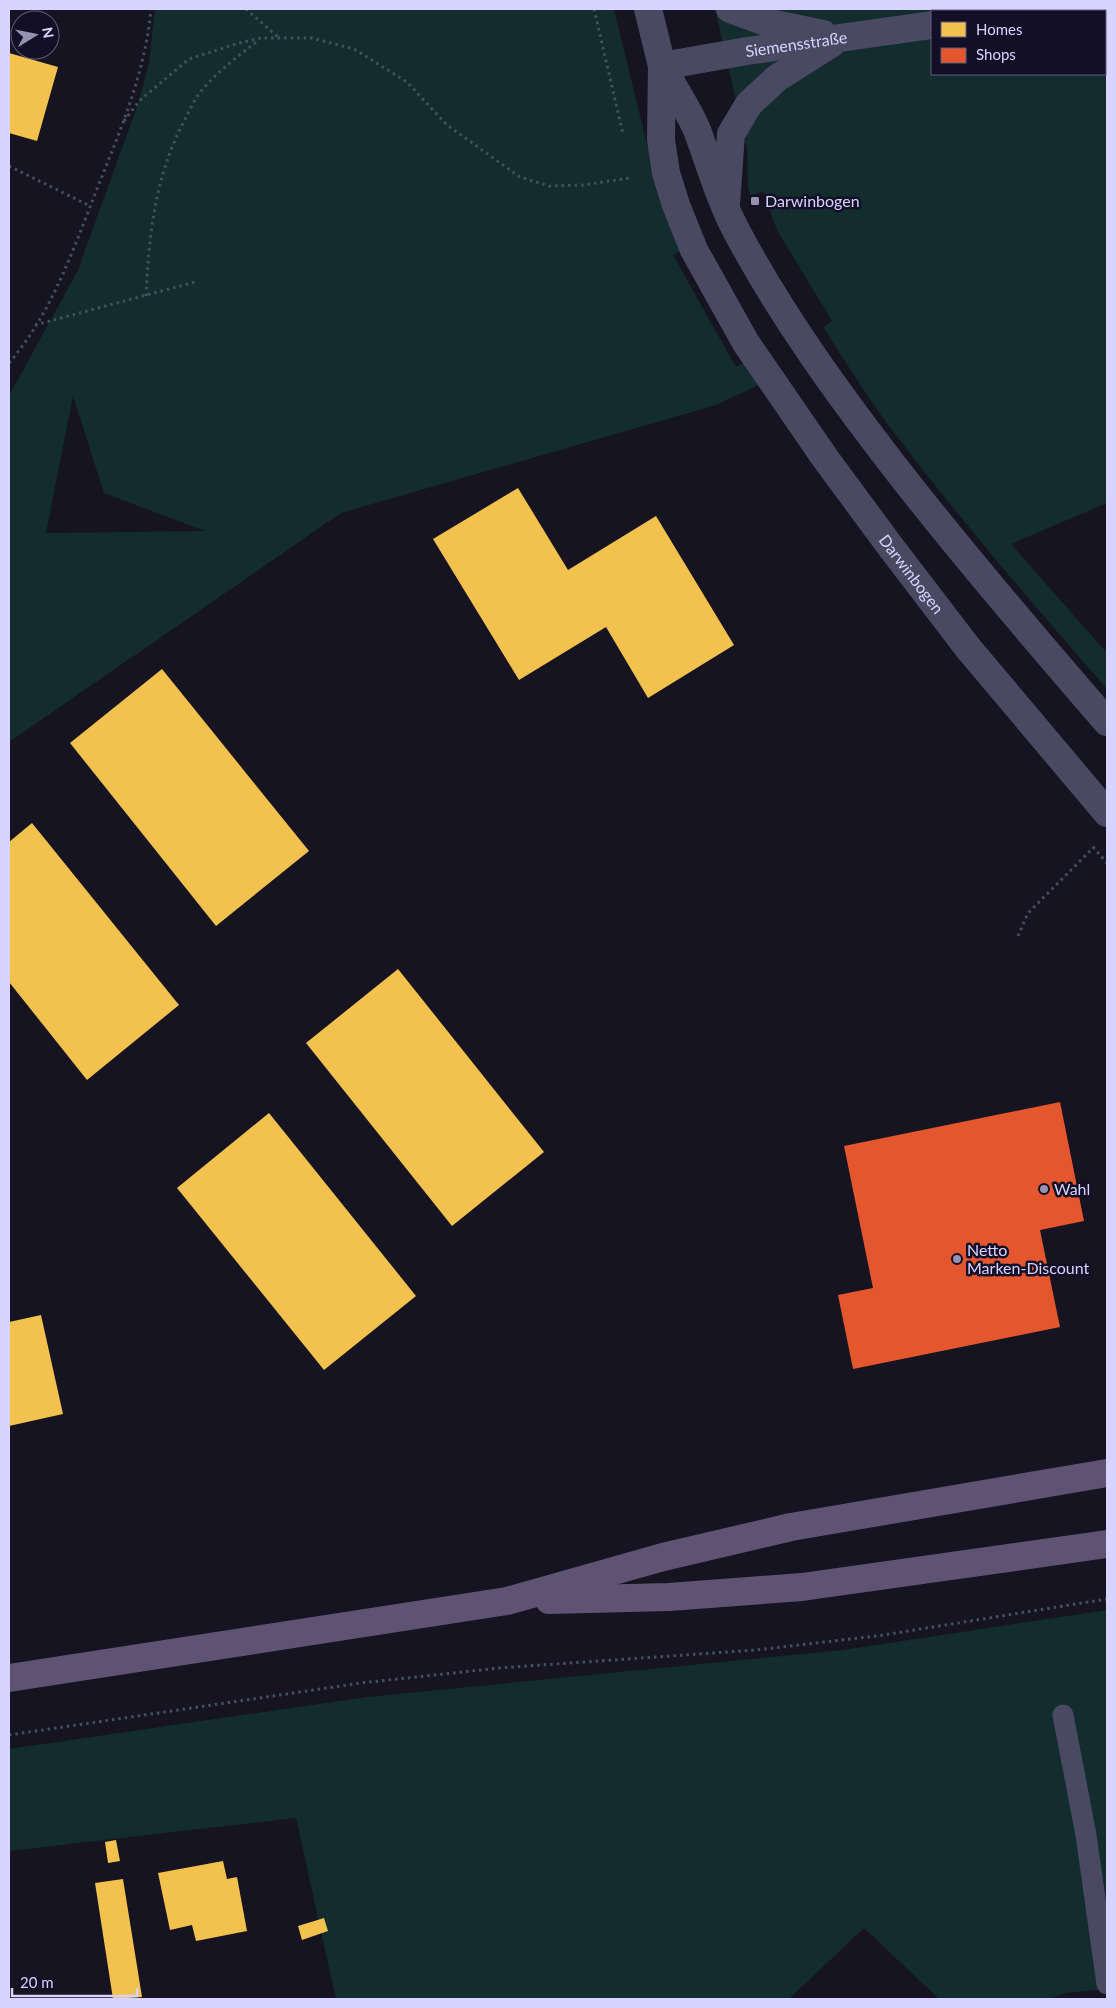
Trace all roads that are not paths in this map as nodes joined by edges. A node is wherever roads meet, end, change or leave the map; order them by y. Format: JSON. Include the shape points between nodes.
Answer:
{"nodes":[{"id":1,"x":648,"y":9,"type":"edge"},
{"id":2,"x":730,"y":9,"type":"edge"},
{"id":3,"x":931,"y":25,"type":"edge"},
{"id":4,"x":840,"y":38,"type":"junction"},
{"id":5,"x":662,"y":66,"type":"junction"},
{"id":6,"x":726,"y":210,"type":"junction"},
{"id":7,"x":1107,"y":722,"type":"edge"},
{"id":8,"x":1107,"y":813,"type":"edge"},
{"id":9,"x":1107,"y":1473,"type":"edge"},
{"id":10,"x":1107,"y":1544,"type":"edge"},
{"id":11,"x":507,"y":1601,"type":"junction"},
{"id":12,"x":9,"y":1678,"type":"edge"},
{"id":13,"x":1062,"y":1715,"type":"dead end"},
{"id":14,"x":1107,"y":1984,"type":"edge"}],
"edges":[{"from":1,"to":5,"type":"street","name":"Darwinbogen"},
{"from":2,"to":4,"type":"street","via":[[765,22]]},
{"from":3,"to":4,"type":"street","name":"Siemensstraße"},
{"from":4,"to":5,"type":"street","name":"Siemensstraße"},
{"from":4,"to":6,"type":"street","via":[[777,78],[749,104],[731,134]]},
{"from":5,"to":6,"type":"street","name":"Darwinbogen","via":[[696,128]]},
{"from":5,"to":8,"type":"street","name":"Darwinbogen","via":[[661,140],[666,173],[694,250],[746,343],[825,458],[968,648]]},
{"from":6,"to":7,"type":"street","name":"Darwinbogen","via":[[803,343],[867,432],[1011,612]]},
{"from":9,"to":11,"type":"main road","via":[[791,1527],[663,1557]]},
{"from":10,"to":11,"type":"main road","via":[[802,1587],[669,1597]]},
{"from":11,"to":12,"type":"main road"},
{"from":13,"to":14,"type":"lane","via":[[1086,1835]]}]}
